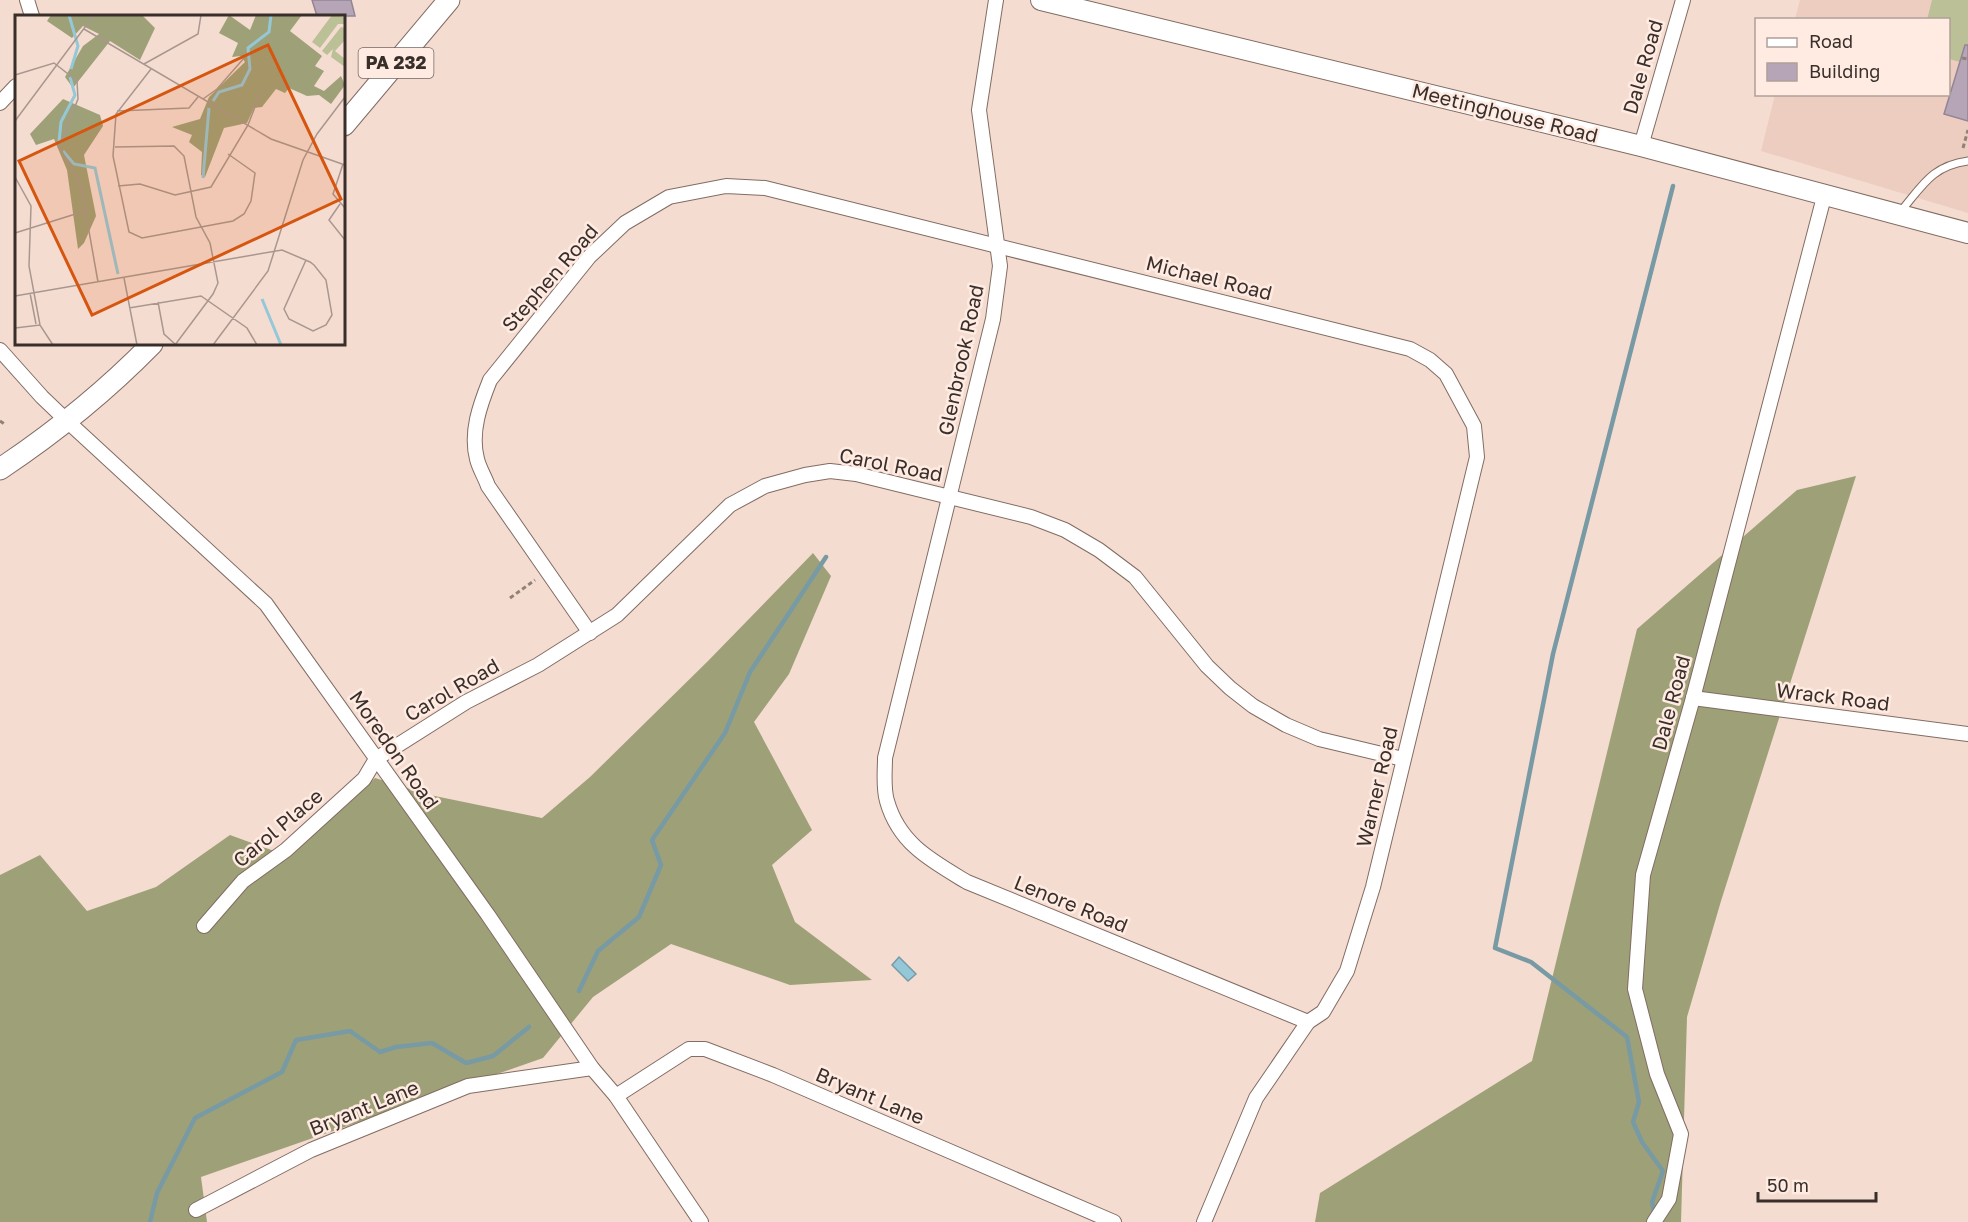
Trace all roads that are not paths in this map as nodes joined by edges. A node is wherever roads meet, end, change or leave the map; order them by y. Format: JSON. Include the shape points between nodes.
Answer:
{"nodes":[{"id":1,"x":27,"y":0,"type":"edge"},
{"id":2,"x":449,"y":0,"type":"edge"},
{"id":3,"x":996,"y":0,"type":"edge"},
{"id":4,"x":1041,"y":0,"type":"edge"},
{"id":5,"x":1683,"y":0,"type":"edge"},
{"id":6,"x":32,"y":15,"type":"edge"},
{"id":7,"x":15,"y":87,"type":"edge"},
{"id":8,"x":0,"y":103,"type":"edge"},
{"id":9,"x":345,"y":125,"type":"edge"},
{"id":10,"x":1641,"y":146,"type":"junction"},
{"id":11,"x":1968,"y":161,"type":"edge"},
{"id":12,"x":1825,"y":193,"type":"junction"},
{"id":13,"x":1899,"y":213,"type":"junction"},
{"id":14,"x":1968,"y":233,"type":"edge"},
{"id":15,"x":997,"y":246,"type":"junction"},
{"id":16,"x":151,"y":345,"type":"edge"},
{"id":17,"x":1410,"y":349,"type":"joint"},
{"id":18,"x":0,"y":350,"type":"edge"},
{"id":19,"x":66,"y":420,"type":"junction"},
{"id":20,"x":0,"y":469,"type":"edge"},
{"id":21,"x":951,"y":496,"type":"junction"},
{"id":22,"x":590,"y":633,"type":"junction"},
{"id":23,"x":1694,"y":698,"type":"junction"},
{"id":24,"x":1968,"y":734,"type":"edge"},
{"id":25,"x":885,"y":758,"type":"joint"},
{"id":26,"x":376,"y":759,"type":"junction"},
{"id":27,"x":1403,"y":759,"type":"junction"},
{"id":28,"x":204,"y":926,"type":"dead end"},
{"id":29,"x":1308,"y":1022,"type":"junction"},
{"id":30,"x":592,"y":1068,"type":"junction"},
{"id":31,"x":615,"y":1096,"type":"junction"},
{"id":32,"x":196,"y":1210,"type":"dead end"},
{"id":33,"x":701,"y":1222,"type":"edge"},
{"id":34,"x":1114,"y":1222,"type":"edge"},
{"id":35,"x":1204,"y":1222,"type":"edge"},
{"id":36,"x":1654,"y":1222,"type":"edge"}],
"edges":[{"from":1,"to":6,"type":"street"},
{"from":2,"to":9,"type":"main road","number":"PA 232"},
{"from":3,"to":15,"type":"street","name":"Glenbrook Road","via":[[979,110]]},
{"from":4,"to":10,"type":"street","name":"Meetinghouse Road"},
{"from":5,"to":10,"type":"street","name":"Dale Road"},
{"from":7,"to":8,"type":"street"},
{"from":10,"to":12,"type":"street","name":"Meetinghouse Road"},
{"from":11,"to":13,"type":"lane","via":[[1952,163],[1933,173]]},
{"from":12,"to":13,"type":"street","name":"Meetinghouse Road"},
{"from":12,"to":23,"type":"street","name":"Dale Road"},
{"from":13,"to":14,"type":"street","name":"Meetinghouse Road"},
{"from":15,"to":17,"type":"street","name":"Michael Road"},
{"from":15,"to":21,"type":"street","name":"Glenbrook Road","via":[[1000,266],[993,319]]},
{"from":15,"to":22,"type":"street","name":"Stephen Road","via":[[765,188],[726,186],[669,197],[625,223],[589,257],[490,380],[476,428],[477,459],[488,486]]},
{"from":16,"to":19,"type":"main road"},
{"from":17,"to":27,"type":"street","name":"Warner Road","via":[[1446,374],[1474,426],[1477,457]]},
{"from":18,"to":19,"type":"street","name":"Moredon Road"},
{"from":19,"to":20,"type":"main road"},
{"from":19,"to":26,"type":"street","name":"Moredon Road","via":[[266,604]]},
{"from":21,"to":22,"type":"street","name":"Carol Road","via":[[830,471],[765,486],[730,505],[617,615]]},
{"from":21,"to":25,"type":"street","name":"Glenbrook Road"},
{"from":21,"to":27,"type":"street","name":"Carol Road","via":[[1031,516],[1099,550],[1135,577],[1207,666],[1230,688],[1286,725],[1319,739]]},
{"from":22,"to":26,"type":"street","name":"Carol Road","via":[[466,702]]},
{"from":23,"to":24,"type":"street","name":"Wrack Road"},
{"from":23,"to":36,"type":"street","name":"Dale Road","via":[[1643,875],[1635,989],[1657,1074],[1681,1134],[1669,1199]]},
{"from":25,"to":29,"type":"street","name":"Lenore Road","via":[[886,799],[899,827],[921,854],[967,882]]},
{"from":26,"to":28,"type":"street","name":"Carol Place","via":[[364,779],[286,850],[243,881]]},
{"from":26,"to":30,"type":"street","name":"Moredon Road"},
{"from":27,"to":29,"type":"street","name":"Warner Road","via":[[1373,887],[1347,971],[1323,1012]]},
{"from":29,"to":35,"type":"street","name":"Warner Road","via":[[1256,1098]]},
{"from":30,"to":31,"type":"street","name":"Moredon Road"},
{"from":30,"to":32,"type":"street","name":"Bryant Lane","via":[[468,1086],[311,1150]]},
{"from":31,"to":33,"type":"street","name":"Moredon Road"},
{"from":31,"to":34,"type":"street","name":"Bryant Lane","via":[[689,1049],[705,1049]]}]}
